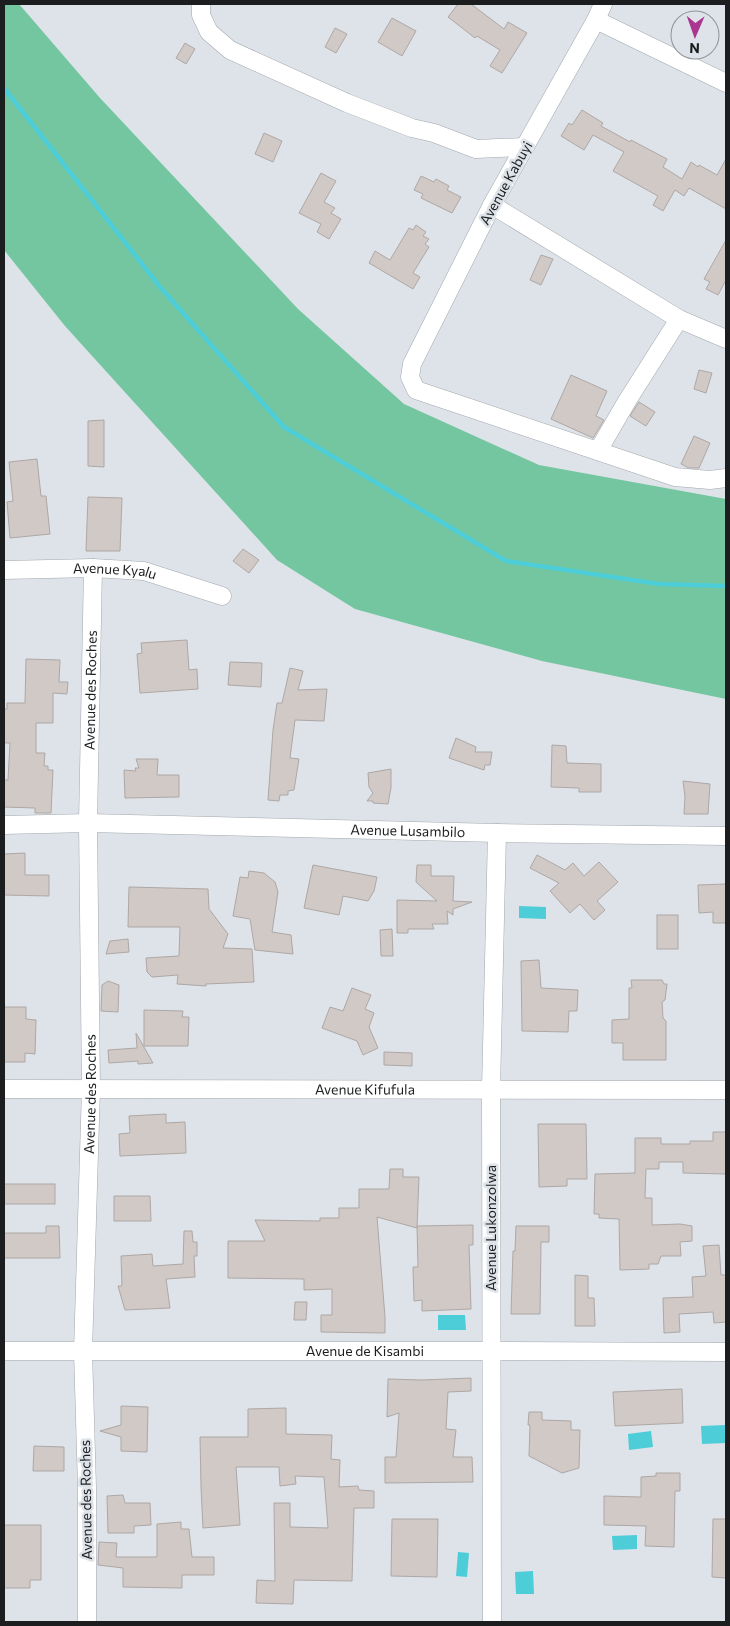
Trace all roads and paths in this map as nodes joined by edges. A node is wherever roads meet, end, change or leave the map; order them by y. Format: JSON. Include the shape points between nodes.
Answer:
{"nodes":[{"id":1,"x":201,"y":4,"type":"edge"},
{"id":2,"x":600,"y":12,"type":"edge"},
{"id":3,"x":726,"y":83,"type":"edge"},
{"id":4,"x":525,"y":147,"type":"junction"},
{"id":5,"x":492,"y":205,"type":"junction"},
{"id":6,"x":678,"y":319,"type":"junction"},
{"id":7,"x":726,"y":339,"type":"edge"},
{"id":8,"x":598,"y":451,"type":"junction"},
{"id":9,"x":726,"y":478,"type":"edge"},
{"id":10,"x":93,"y":568,"type":"junction"},
{"id":11,"x":4,"y":570,"type":"edge"},
{"id":12,"x":222,"y":596,"type":"dead end"},
{"id":13,"x":88,"y":823,"type":"junction"},
{"id":14,"x":4,"y":825,"type":"edge"},
{"id":15,"x":496,"y":833,"type":"junction"},
{"id":16,"x":726,"y":836,"type":"edge"},
{"id":17,"x":91,"y":1088,"type":"junction"},
{"id":18,"x":4,"y":1089,"type":"edge"},
{"id":19,"x":491,"y":1090,"type":"junction"},
{"id":20,"x":726,"y":1090,"type":"edge"},
{"id":21,"x":4,"y":1351,"type":"edge"},
{"id":22,"x":84,"y":1351,"type":"junction"},
{"id":23,"x":490,"y":1351,"type":"junction"},
{"id":24,"x":726,"y":1352,"type":"edge"},
{"id":25,"x":87,"y":1622,"type":"edge"},
{"id":26,"x":492,"y":1622,"type":"edge"}],
"edges":[{"from":1,"to":4,"type":"street","via":[[201,15],[209,32],[230,50],[347,104],[476,149]]},
{"from":2,"to":3,"type":"street"},
{"from":2,"to":4,"type":"street","name":"Avenue Kabuyi"},
{"from":4,"to":5,"type":"street","name":"Avenue Kabuyi"},
{"from":5,"to":6,"type":"street"},
{"from":5,"to":8,"type":"street","name":"Avenue Kabuyi","via":[[412,364],[410,377],[416,390]]},
{"from":6,"to":7,"type":"street"},
{"from":6,"to":8,"type":"street"},
{"from":8,"to":9,"type":"street","via":[[675,477]]},
{"from":10,"to":11,"type":"street","name":"Avenue Kyalu"},
{"from":10,"to":12,"type":"street","name":"Avenue Kyalu","via":[[144,571]]},
{"from":10,"to":13,"type":"street","name":"Avenue des Roches"},
{"from":13,"to":14,"type":"street","name":"Avenue Lusambilo"},
{"from":13,"to":15,"type":"street","name":"Avenue Lusambilo"},
{"from":13,"to":17,"type":"street","name":"Avenue des Roches"},
{"from":15,"to":16,"type":"street","name":"Avenue Lusambilo"},
{"from":15,"to":19,"type":"street","name":"Avenue Lukonzolwa"},
{"from":17,"to":18,"type":"street","name":"Avenue Kifufula"},
{"from":17,"to":19,"type":"street","name":"Avenue Kifufula"},
{"from":17,"to":22,"type":"street","name":"Avenue des Roches"},
{"from":19,"to":20,"type":"street","name":"Avenue Kifufula"},
{"from":19,"to":23,"type":"street","name":"Avenue Lukonzolwa"},
{"from":21,"to":22,"type":"street","name":"Avenue de Kisambi"},
{"from":22,"to":23,"type":"street","name":"Avenue de Kisambi"},
{"from":22,"to":25,"type":"street","name":"Avenue des Roches"},
{"from":23,"to":24,"type":"street","name":"Avenue de Kisambi"},
{"from":23,"to":26,"type":"street","name":"Avenue Lukonzolwa"}]}
